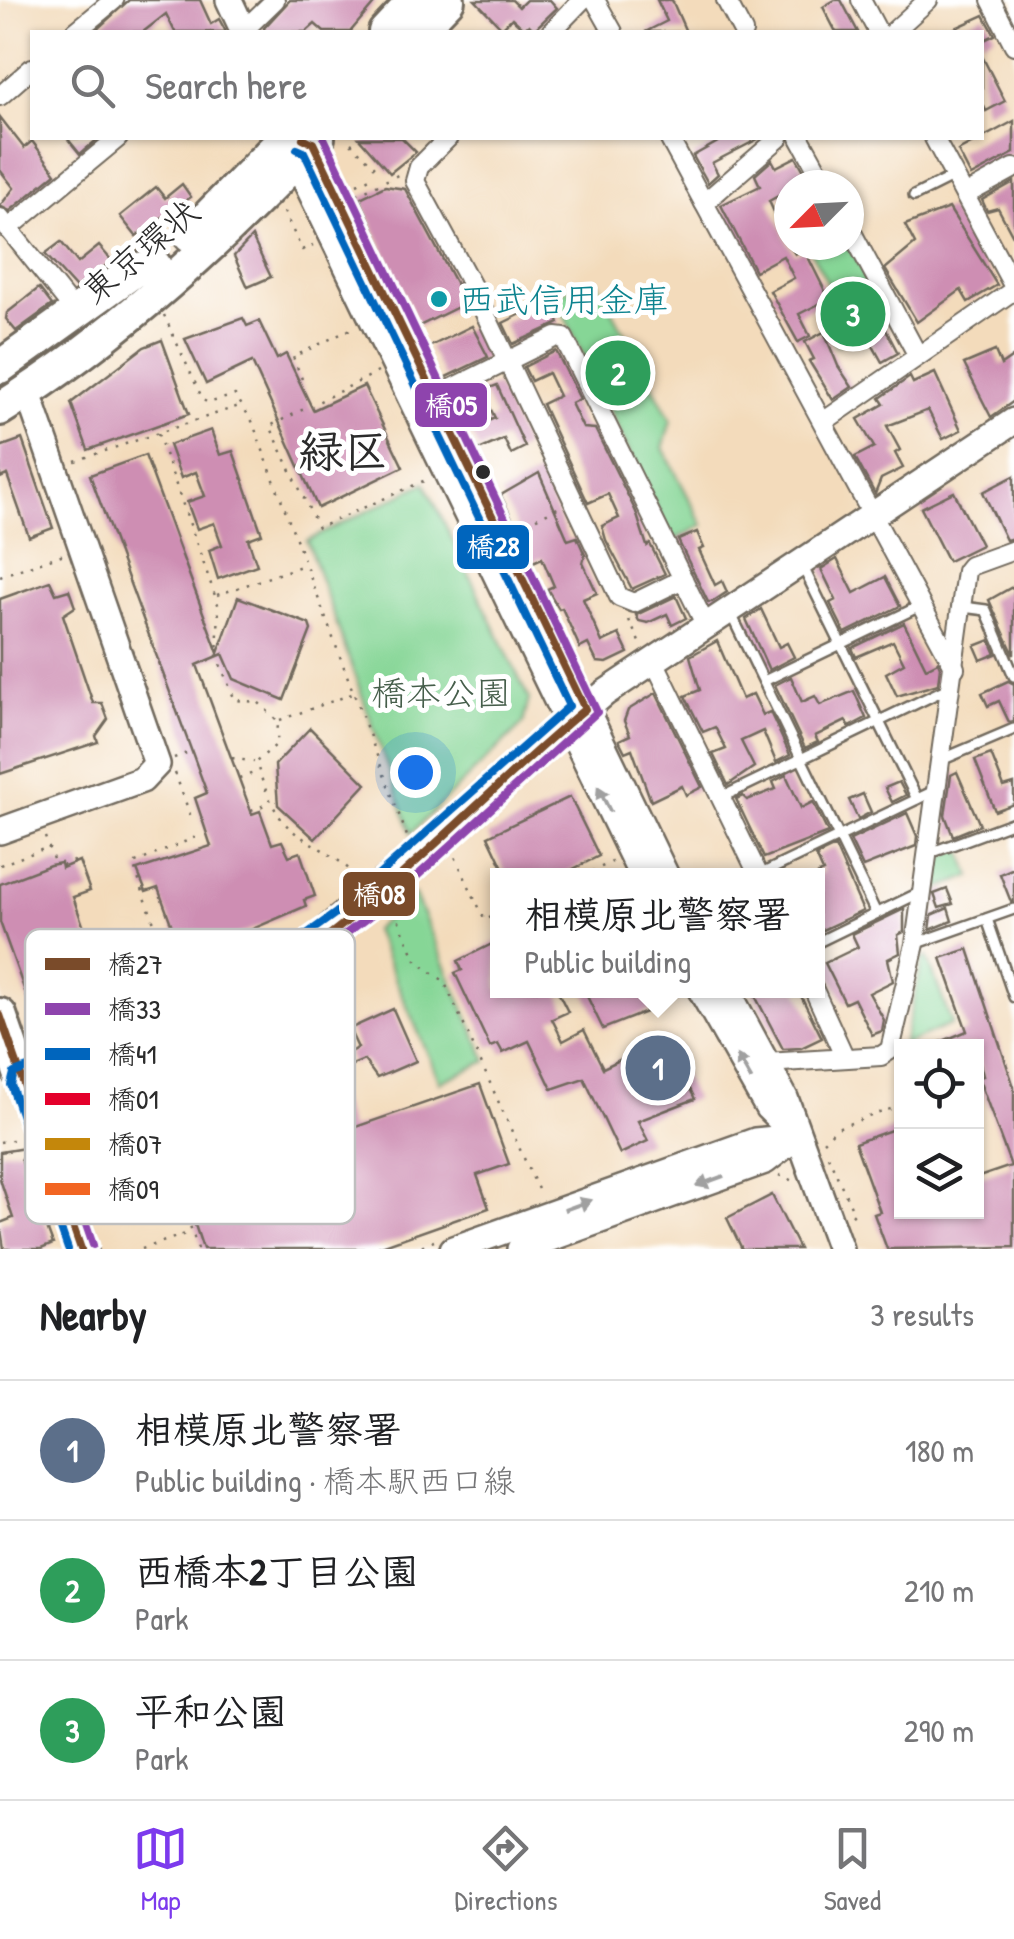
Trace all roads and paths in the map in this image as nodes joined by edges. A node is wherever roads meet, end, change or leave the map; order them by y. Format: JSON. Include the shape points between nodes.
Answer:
{"nodes":[{"id":1,"x":114,"y":0,"type":"edge"},
{"id":2,"x":229,"y":0,"type":"edge"},
{"id":3,"x":276,"y":0,"type":"edge"},
{"id":4,"x":415,"y":0,"type":"edge"},
{"id":5,"x":448,"y":0,"type":"edge"},
{"id":6,"x":582,"y":0,"type":"edge"},
{"id":7,"x":595,"y":0,"type":"edge"},
{"id":8,"x":726,"y":0,"type":"edge"},
{"id":9,"x":861,"y":0,"type":"edge"},
{"id":10,"x":928,"y":0,"type":"edge"},
{"id":11,"x":990,"y":0,"type":"edge"},
{"id":12,"x":77,"y":30,"type":"edge"},
{"id":13,"x":243,"y":30,"type":"edge"},
{"id":14,"x":246,"y":30,"type":"edge"},
{"id":15,"x":387,"y":30,"type":"edge"},
{"id":16,"x":419,"y":30,"type":"edge"},
{"id":17,"x":553,"y":30,"type":"edge"},
{"id":18,"x":612,"y":30,"type":"edge"},
{"id":19,"x":743,"y":30,"type":"edge"},
{"id":20,"x":877,"y":30,"type":"edge"},
{"id":21,"x":895,"y":30,"type":"edge"},
{"id":22,"x":1011,"y":33,"type":"edge"},
{"id":23,"x":30,"y":70,"type":"edge"},
{"id":24,"x":0,"y":96,"type":"edge"},
{"id":25,"x":115,"y":140,"type":"edge"},
{"id":26,"x":446,"y":140,"type":"edge"},
{"id":27,"x":670,"y":140,"type":"edge"},
{"id":28,"x":777,"y":140,"type":"edge"},
{"id":29,"x":801,"y":140,"type":"edge"},
{"id":30,"x":935,"y":140,"type":"edge"},
{"id":31,"x":301,"y":142,"type":"edge"},
{"id":32,"x":351,"y":143,"type":"dead end"},
{"id":33,"x":375,"y":167,"type":"dead end"},
{"id":34,"x":1014,"y":168,"type":"edge"},
{"id":35,"x":818,"y":170,"type":"edge"},
{"id":36,"x":403,"y":172,"type":"dead end"},
{"id":37,"x":374,"y":176,"type":"dead end"},
{"id":38,"x":954,"y":176,"type":"junction"},
{"id":39,"x":352,"y":187,"type":"dead end"},
{"id":40,"x":965,"y":195,"type":"junction"},
{"id":41,"x":351,"y":196,"type":"dead end"},
{"id":42,"x":914,"y":196,"type":"dead end"},
{"id":43,"x":704,"y":202,"type":"junction"},
{"id":44,"x":284,"y":212,"type":"dead end"},
{"id":45,"x":4,"y":223,"type":"edge"},
{"id":46,"x":316,"y":243,"type":"dead end"},
{"id":47,"x":201,"y":255,"type":"junction"},
{"id":48,"x":864,"y":256,"type":"edge"},
{"id":49,"x":155,"y":266,"type":"junction"},
{"id":50,"x":1014,"y":289,"type":"edge"},
{"id":51,"x":76,"y":313,"type":"junction"},
{"id":52,"x":164,"y":315,"type":"dead end"},
{"id":53,"x":366,"y":322,"type":"junction"},
{"id":54,"x":918,"y":356,"type":"junction"},
{"id":55,"x":506,"y":361,"type":"junction"},
{"id":56,"x":0,"y":367,"type":"edge"},
{"id":57,"x":382,"y":370,"type":"dead end"},
{"id":58,"x":302,"y":379,"type":"dead end"},
{"id":59,"x":0,"y":388,"type":"edge"},
{"id":60,"x":434,"y":397,"type":"junction"},
{"id":61,"x":244,"y":404,"type":"junction"},
{"id":62,"x":33,"y":407,"type":"junction"},
{"id":63,"x":0,"y":409,"type":"edge"},
{"id":64,"x":1014,"y":420,"type":"edge"},
{"id":65,"x":822,"y":422,"type":"junction"},
{"id":66,"x":0,"y":428,"type":"edge"},
{"id":67,"x":158,"y":434,"type":"junction"},
{"id":68,"x":69,"y":464,"type":"dead end"},
{"id":69,"x":434,"y":476,"type":"dead end"},
{"id":70,"x":562,"y":506,"type":"dead end"},
{"id":71,"x":874,"y":517,"type":"junction"},
{"id":72,"x":512,"y":530,"type":"dead end"},
{"id":73,"x":1014,"y":550,"type":"edge"},
{"id":74,"x":70,"y":552,"type":"dead end"},
{"id":75,"x":306,"y":565,"type":"junction"},
{"id":76,"x":802,"y":565,"type":"junction"},
{"id":77,"x":0,"y":576,"type":"edge"},
{"id":78,"x":683,"y":579,"type":"junction"},
{"id":79,"x":215,"y":596,"type":"junction"},
{"id":80,"x":627,"y":604,"type":"junction"},
{"id":81,"x":920,"y":606,"type":"junction"},
{"id":82,"x":963,"y":607,"type":"junction"},
{"id":83,"x":730,"y":612,"type":"junction"},
{"id":84,"x":706,"y":628,"type":"junction"},
{"id":85,"x":842,"y":644,"type":"junction"},
{"id":86,"x":649,"y":657,"type":"junction"},
{"id":87,"x":1014,"y":676,"type":"edge"},
{"id":88,"x":954,"y":677,"type":"junction"},
{"id":89,"x":764,"y":681,"type":"junction"},
{"id":90,"x":354,"y":693,"type":"junction"},
{"id":91,"x":235,"y":700,"type":"junction"},
{"id":92,"x":229,"y":703,"type":"dead end"},
{"id":93,"x":576,"y":716,"type":"junction"},
{"id":94,"x":278,"y":721,"type":"junction"},
{"id":95,"x":880,"y":722,"type":"junction"},
{"id":96,"x":1014,"y":729,"type":"edge"},
{"id":97,"x":192,"y":751,"type":"dead end"},
{"id":98,"x":232,"y":758,"type":"dead end"},
{"id":99,"x":173,"y":759,"type":"dead end"},
{"id":100,"x":802,"y":760,"type":"junction"},
{"id":101,"x":256,"y":762,"type":"junction"},
{"id":102,"x":939,"y":762,"type":"junction"},
{"id":103,"x":174,"y":771,"type":"dead end"},
{"id":104,"x":259,"y":771,"type":"junction"},
{"id":105,"x":239,"y":778,"type":"dead end"},
{"id":106,"x":926,"y":795,"type":"junction"},
{"id":107,"x":722,"y":797,"type":"junction"},
{"id":108,"x":270,"y":804,"type":"junction"},
{"id":109,"x":250,"y":810,"type":"dead end"},
{"id":110,"x":192,"y":820,"type":"dead end"},
{"id":111,"x":1014,"y":822,"type":"edge"},
{"id":112,"x":0,"y":831,"type":"edge"},
{"id":113,"x":43,"y":831,"type":"dead end"},
{"id":114,"x":198,"y":836,"type":"dead end"},
{"id":115,"x":839,"y":837,"type":"junction"},
{"id":116,"x":409,"y":842,"type":"dead end"},
{"id":117,"x":451,"y":847,"type":"dead end"},
{"id":118,"x":50,"y":850,"type":"junction"},
{"id":119,"x":59,"y":850,"type":"dead end"},
{"id":120,"x":927,"y":854,"type":"junction"},
{"id":121,"x":80,"y":858,"type":"dead end"},
{"id":122,"x":617,"y":859,"type":"dead end"},
{"id":123,"x":0,"y":864,"type":"edge"},
{"id":124,"x":743,"y":864,"type":"dead end"},
{"id":125,"x":56,"y":866,"type":"dead end"},
{"id":126,"x":62,"y":866,"type":"dead end"},
{"id":127,"x":598,"y":868,"type":"edge"},
{"id":128,"x":639,"y":868,"type":"edge"},
{"id":129,"x":662,"y":868,"type":"edge"},
{"id":130,"x":735,"y":868,"type":"edge"},
{"id":131,"x":756,"y":868,"type":"edge"},
{"id":132,"x":774,"y":868,"type":"edge"},
{"id":133,"x":364,"y":882,"type":"dead end"},
{"id":134,"x":921,"y":892,"type":"junction"},
{"id":135,"x":390,"y":900,"type":"dead end"},
{"id":136,"x":1014,"y":909,"type":"edge"},
{"id":137,"x":876,"y":914,"type":"junction"},
{"id":138,"x":490,"y":918,"type":"edge"},
{"id":139,"x":987,"y":919,"type":"junction"},
{"id":140,"x":156,"y":929,"type":"edge"},
{"id":141,"x":331,"y":929,"type":"edge"},
{"id":142,"x":825,"y":939,"type":"edge"},
{"id":143,"x":916,"y":944,"type":"junction"},
{"id":144,"x":1010,"y":970,"type":"edge"},
{"id":145,"x":1014,"y":997,"type":"edge"},
{"id":146,"x":706,"y":998,"type":"edge"},
{"id":147,"x":731,"y":998,"type":"edge"},
{"id":148,"x":818,"y":998,"type":"edge"},
{"id":149,"x":0,"y":1015,"type":"edge"},
{"id":150,"x":844,"y":1058,"type":"junction"},
{"id":151,"x":766,"y":1063,"type":"junction"},
{"id":152,"x":23,"y":1081,"type":"joint"},
{"id":153,"x":25,"y":1087,"type":"edge"},
{"id":154,"x":894,"y":1108,"type":"edge"},
{"id":155,"x":796,"y":1137,"type":"junction"},
{"id":156,"x":25,"y":1139,"type":"edge"},
{"id":157,"x":0,"y":1142,"type":"edge"},
{"id":158,"x":822,"y":1142,"type":"dead end"},
{"id":159,"x":544,"y":1202,"type":"dead end"},
{"id":160,"x":72,"y":1224,"type":"edge"},
{"id":161,"x":189,"y":1224,"type":"edge"},
{"id":162,"x":192,"y":1232,"type":"junction"},
{"id":163,"x":81,"y":1249,"type":"edge"},
{"id":164,"x":142,"y":1249,"type":"edge"},
{"id":165,"x":198,"y":1249,"type":"edge"},
{"id":166,"x":453,"y":1249,"type":"edge"},
{"id":167,"x":520,"y":1249,"type":"edge"},
{"id":168,"x":840,"y":1249,"type":"edge"}],
"edges":[{"from":1,"to":12,"type":"street"},
{"from":2,"to":13,"type":"street"},
{"from":3,"to":14,"type":"street"},
{"from":4,"to":15,"type":"highway"},
{"from":5,"to":16,"type":"highway"},
{"from":6,"to":17,"type":"street"},
{"from":7,"to":18,"type":"street"},
{"from":8,"to":19,"type":"street"},
{"from":9,"to":20,"type":"street"},
{"from":10,"to":21,"type":"street"},
{"from":11,"to":22,"type":"street"},
{"from":23,"to":24,"type":"street"},
{"from":25,"to":45,"type":"street"},
{"from":26,"to":55,"type":"street","via":[[415,181]]},
{"from":27,"to":43,"type":"street"},
{"from":28,"to":43,"type":"street"},
{"from":29,"to":35,"type":"street"},
{"from":30,"to":38,"type":"street"},
{"from":31,"to":47,"type":"highway","name":"東京環状"},
{"from":31,"to":49,"type":"highway","name":"東京環状"},
{"from":31,"to":53,"type":"street"},
{"from":31,"to":60,"type":"street"},
{"from":32,"to":33,"type":"path"},
{"from":34,"to":40,"type":"street"},
{"from":36,"to":41,"type":"path"},
{"from":37,"to":39,"type":"path"},
{"from":38,"to":40,"type":"street"},
{"from":38,"to":42,"type":"lane"},
{"from":40,"to":50,"type":"street"},
{"from":43,"to":65,"type":"street"},
{"from":44,"to":46,"type":"path","via":[[302,250]]},
{"from":45,"to":51,"type":"street"},
{"from":47,"to":62,"type":"highway","via":[[132,332]]},
{"from":47,"to":63,"type":"highway","name":"東京環状","via":[[101,338]]},
{"from":48,"to":54,"type":"street"},
{"from":49,"to":51,"type":"highway","via":[[136,270]]},
{"from":49,"to":59,"type":"highway","name":"東京環状"},
{"from":50,"to":54,"type":"street"},
{"from":51,"to":56,"type":"highway"},
{"from":52,"to":61,"type":"path","via":[[203,400],[233,394]]},
{"from":53,"to":58,"type":"path","via":[[293,357]]},
{"from":53,"to":93,"type":"street"},
{"from":54,"to":65,"type":"street"},
{"from":55,"to":60,"type":"street"},
{"from":55,"to":78,"type":"street","via":[[556,337],[568,342]]},
{"from":55,"to":80,"type":"street"},
{"from":57,"to":69,"type":"path","via":[[270,424],[317,527]]},
{"from":60,"to":93,"type":"street"},
{"from":61,"to":67,"type":"path"},
{"from":61,"to":75,"type":"path"},
{"from":62,"to":66,"type":"highway"},
{"from":62,"to":112,"type":"street","via":[[157,764],[142,780]]},
{"from":64,"to":71,"type":"street"},
{"from":65,"to":71,"type":"street"},
{"from":67,"to":68,"type":"path"},
{"from":67,"to":79,"type":"path"},
{"from":70,"to":72,"type":"path"},
{"from":71,"to":76,"type":"street"},
{"from":71,"to":81,"type":"street"},
{"from":73,"to":82,"type":"street","via":[[968,567]]},
{"from":74,"to":77,"type":"path"},
{"from":75,"to":79,"type":"path"},
{"from":75,"to":90,"type":"path"},
{"from":76,"to":83,"type":"street"},
{"from":76,"to":85,"type":"lane"},
{"from":78,"to":80,"type":"street"},
{"from":78,"to":84,"type":"street"},
{"from":79,"to":91,"type":"path","via":[[222,618],[217,657]]},
{"from":80,"to":86,"type":"path"},
{"from":81,"to":85,"type":"lane"},
{"from":81,"to":88,"type":"street"},
{"from":82,"to":87,"type":"lane","via":[[986,610]]},
{"from":82,"to":88,"type":"street"},
{"from":83,"to":84,"type":"street"},
{"from":83,"to":89,"type":"lane"},
{"from":84,"to":86,"type":"street"},
{"from":85,"to":89,"type":"lane"},
{"from":85,"to":95,"type":"lane"},
{"from":86,"to":93,"type":"street"},
{"from":86,"to":107,"type":"street"},
{"from":88,"to":95,"type":"lane"},
{"from":88,"to":102,"type":"street"},
{"from":89,"to":100,"type":"lane"},
{"from":90,"to":94,"type":"path"},
{"from":90,"to":116,"type":"path"},
{"from":91,"to":92,"type":"path"},
{"from":91,"to":94,"type":"path","via":[[264,704]]},
{"from":128,"to":93,"type":"street","one_way":true},
{"from":93,"to":129,"type":"street"},
{"from":93,"to":141,"type":"street"},
{"from":94,"to":101,"type":"path","via":[[277,744]]},
{"from":95,"to":100,"type":"lane"},
{"from":95,"to":106,"type":"lane"},
{"from":96,"to":102,"type":"lane"},
{"from":97,"to":99,"type":"path"},
{"from":98,"to":101,"type":"path"},
{"from":100,"to":107,"type":"lane"},
{"from":100,"to":115,"type":"lane"},
{"from":101,"to":104,"type":"path"},
{"from":102,"to":106,"type":"street"},
{"from":103,"to":110,"type":"path"},
{"from":104,"to":105,"type":"path"},
{"from":104,"to":108,"type":"path"},
{"from":106,"to":115,"type":"lane"},
{"from":106,"to":120,"type":"street"},
{"from":107,"to":131,"type":"street"},
{"from":108,"to":109,"type":"path"},
{"from":108,"to":133,"type":"path","via":[[292,834]]},
{"from":111,"to":120,"type":"lane"},
{"from":113,"to":118,"type":"path"},
{"from":114,"to":140,"type":"path","via":[[136,859],[133,867]]},
{"from":115,"to":132,"type":"lane"},
{"from":115,"to":137,"type":"lane"},
{"from":117,"to":138,"type":"path","via":[[485,920]]},
{"from":118,"to":119,"type":"path"},
{"from":118,"to":123,"type":"path"},
{"from":118,"to":125,"type":"path"},
{"from":120,"to":134,"type":"street"},
{"from":121,"to":126,"type":"path"},
{"from":122,"to":127,"type":"path"},
{"from":124,"to":130,"type":"path"},
{"from":134,"to":137,"type":"lane"},
{"from":134,"to":143,"type":"street"},
{"from":135,"to":159,"type":"path","via":[[417,962],[444,981]]},
{"from":136,"to":139,"type":"lane"},
{"from":137,"to":142,"type":"lane"},
{"from":139,"to":143,"type":"lane"},
{"from":139,"to":144,"type":"lane"},
{"from":143,"to":150,"type":"street","via":[[890,1050]]},
{"from":144,"to":145,"type":"lane"},
{"from":155,"to":146,"type":"street","one_way":true,"via":[[768,1108]]},
{"from":147,"to":151,"type":"street"},
{"from":148,"to":150,"type":"street"},
{"from":149,"to":152,"type":"highway"},
{"from":150,"to":151,"type":"street"},
{"from":151,"to":155,"type":"street"},
{"from":152,"to":153,"type":"highway"},
{"from":154,"to":158,"type":"path","via":[[837,1128]]},
{"from":166,"to":155,"type":"street","one_way":true,"via":[[755,1142]]},
{"from":155,"to":167,"type":"street","one_way":true,"via":[[742,1170]]},
{"from":155,"to":168,"type":"street"},
{"from":156,"to":157,"type":"path"},
{"from":160,"to":163,"type":"highway"},
{"from":161,"to":162,"type":"path"},
{"from":162,"to":164,"type":"path"},
{"from":162,"to":165,"type":"path"}]}
